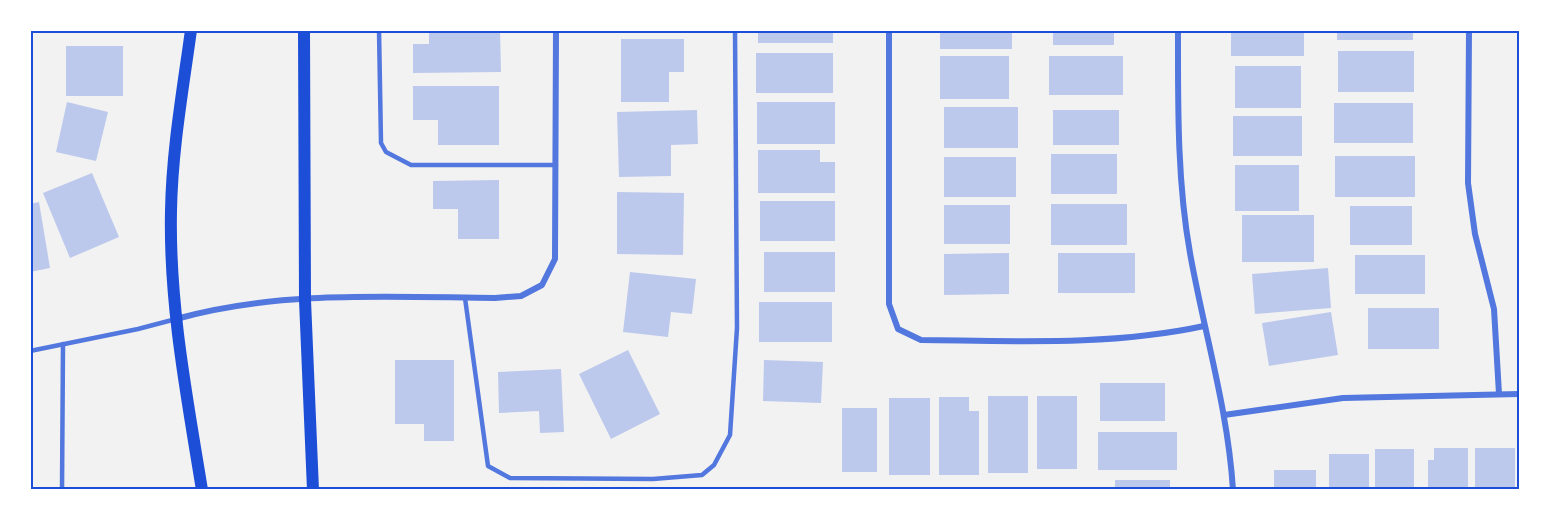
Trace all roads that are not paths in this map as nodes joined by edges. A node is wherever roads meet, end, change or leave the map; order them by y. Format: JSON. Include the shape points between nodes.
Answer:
{"nodes":[{"id":1,"x":191,"y":30,"type":"edge"},
{"id":2,"x":304,"y":30,"type":"edge"},
{"id":3,"x":379,"y":30,"type":"edge"},
{"id":4,"x":556,"y":30,"type":"edge"},
{"id":5,"x":735,"y":30,"type":"edge"},
{"id":6,"x":889,"y":30,"type":"edge"},
{"id":7,"x":1178,"y":30,"type":"edge"},
{"id":8,"x":1469,"y":30,"type":"edge"},
{"id":9,"x":556,"y":165,"type":"junction"},
{"id":10,"x":465,"y":298,"type":"junction"},
{"id":11,"x":305,"y":300,"type":"junction"},
{"id":12,"x":176,"y":319,"type":"junction"},
{"id":13,"x":1204,"y":327,"type":"junction"},
{"id":14,"x":63,"y":344,"type":"junction"},
{"id":15,"x":30,"y":351,"type":"edge"},
{"id":16,"x":1499,"y":394,"type":"junction"},
{"id":17,"x":1519,"y":394,"type":"edge"},
{"id":18,"x":1224,"y":415,"type":"junction"},
{"id":19,"x":62,"y":490,"type":"edge"},
{"id":20,"x":202,"y":490,"type":"edge"},
{"id":21,"x":313,"y":490,"type":"edge"},
{"id":22,"x":1233,"y":490,"type":"edge"}],
"edges":[{"from":1,"to":12,"type":"main road","via":[[171,209]]},
{"from":2,"to":11,"type":"main road"},
{"from":3,"to":9,"type":"lane","via":[[381,143],[386,152],[411,165]]},
{"from":4,"to":9,"type":"street"},
{"from":5,"to":10,"type":"lane","via":[[737,328],[730,435],[714,465],[702,475],[653,479],[510,478],[488,466]]},
{"from":6,"to":13,"type":"street","via":[[889,304],[898,329],[921,340],[1091,341]]},
{"from":7,"to":13,"type":"street","via":[[1182,204]]},
{"from":8,"to":16,"type":"street","via":[[1468,183],[1475,234],[1494,309]]},
{"from":9,"to":10,"type":"street","via":[[555,259],[542,285],[521,296]]},
{"from":10,"to":11,"type":"street"},
{"from":11,"to":12,"type":"street","via":[[203,311]]},
{"from":11,"to":21,"type":"main road"},
{"from":12,"to":14,"type":"lane"},
{"from":12,"to":20,"type":"main road"},
{"from":13,"to":18,"type":"street"},
{"from":14,"to":15,"type":"lane"},
{"from":14,"to":19,"type":"lane"},
{"from":16,"to":17,"type":"street"},
{"from":16,"to":18,"type":"street","via":[[1343,398]]},
{"from":18,"to":22,"type":"street"}]}
